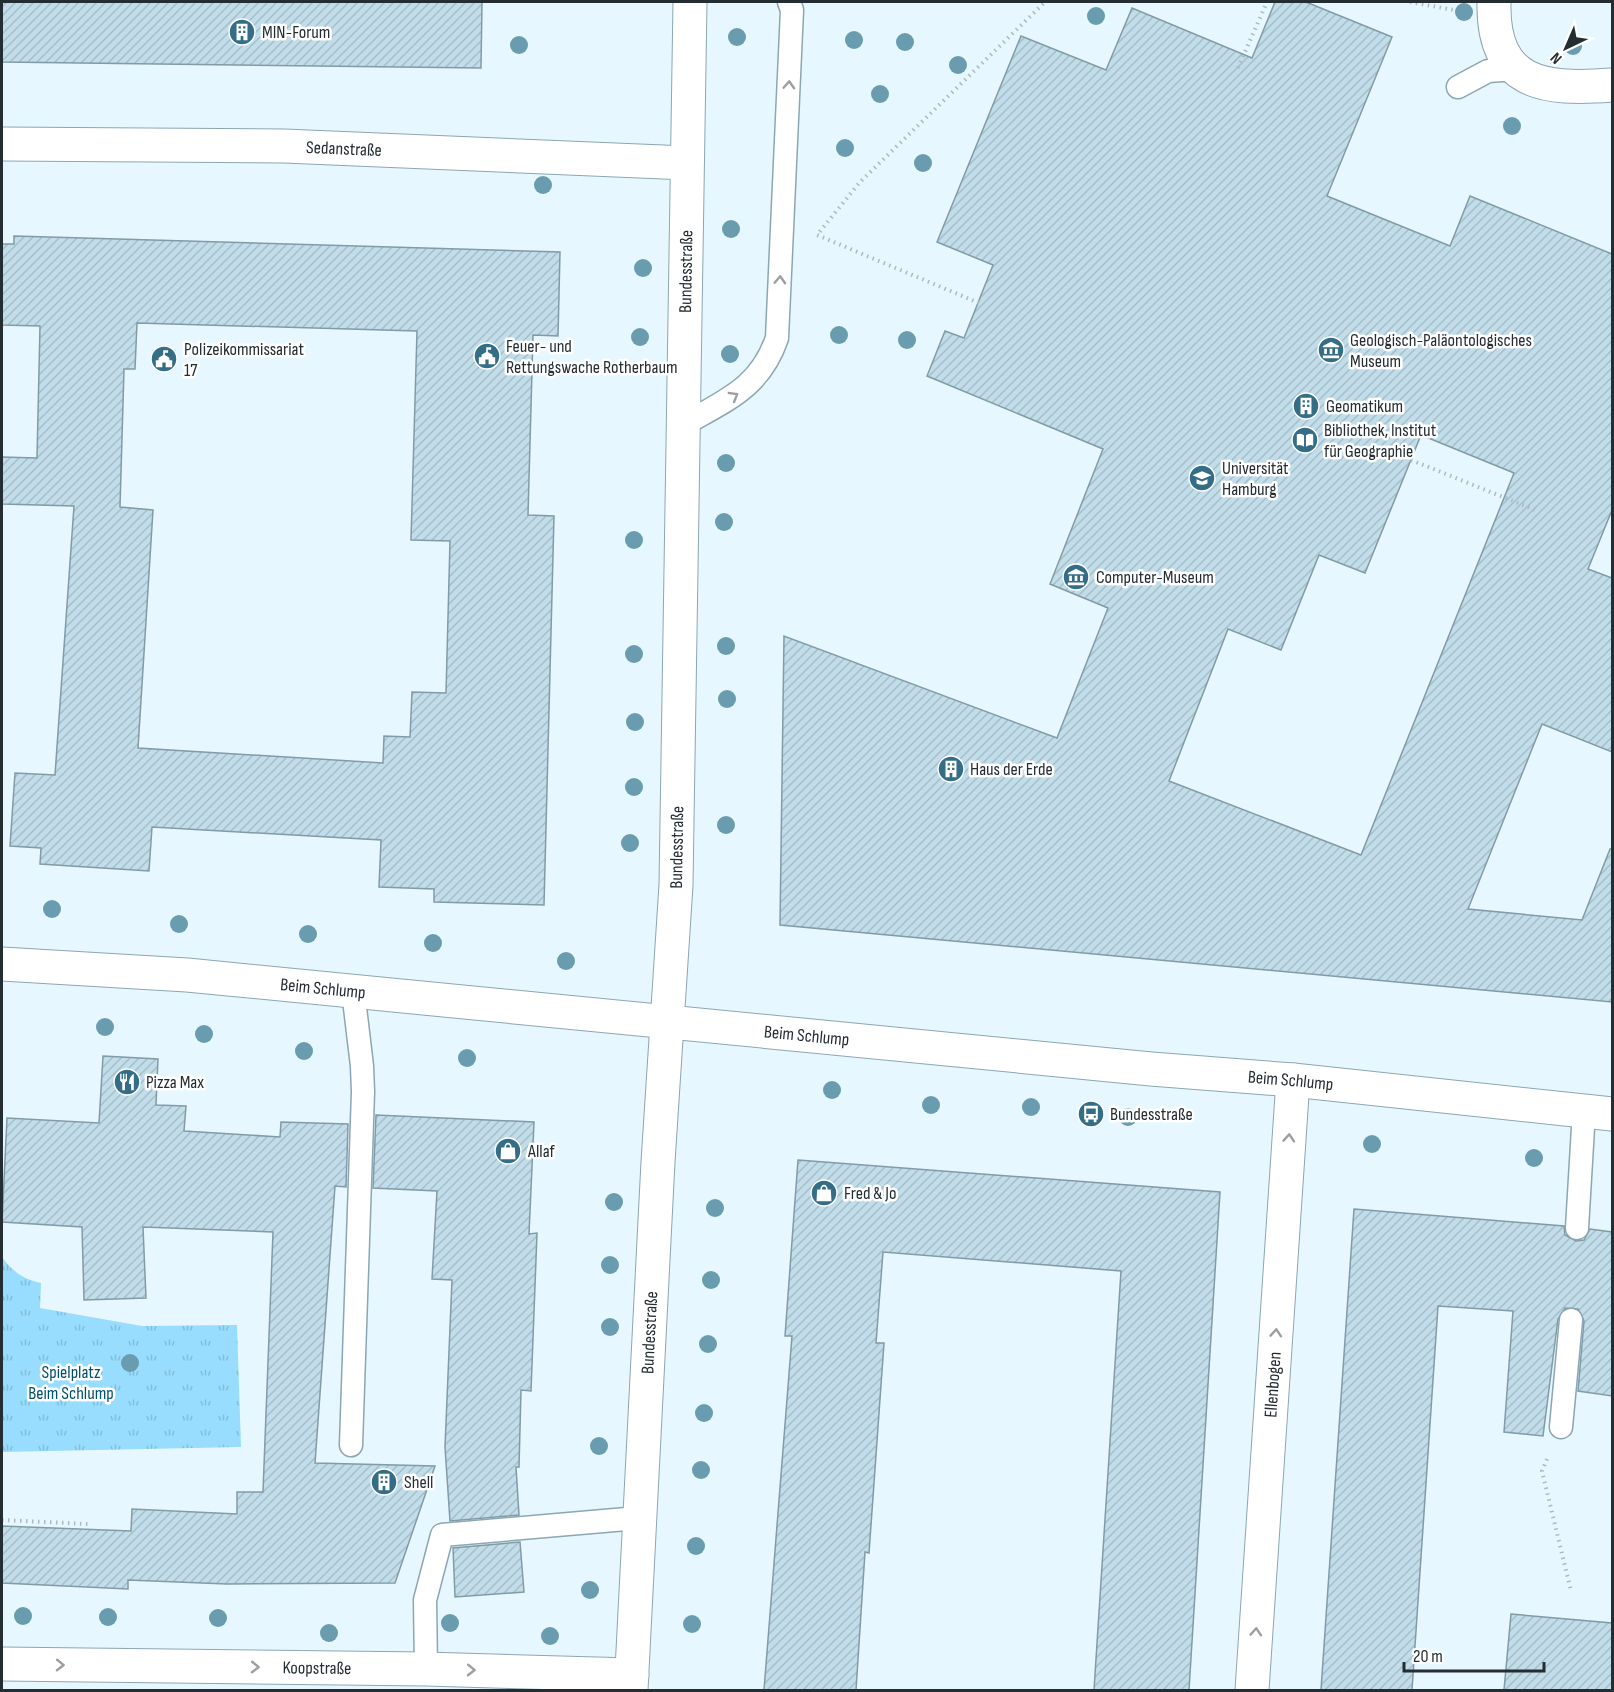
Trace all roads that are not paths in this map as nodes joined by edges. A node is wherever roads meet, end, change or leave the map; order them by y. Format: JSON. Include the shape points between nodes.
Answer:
{"nodes":[{"id":1,"x":690,"y":2,"type":"edge"},
{"id":2,"x":789,"y":2,"type":"edge"},
{"id":3,"x":1494,"y":2,"type":"edge"},
{"id":4,"x":1516,"y":69,"type":"junction"},
{"id":5,"x":1612,"y":85,"type":"edge"},
{"id":6,"x":1458,"y":87,"type":"dead end"},
{"id":7,"x":2,"y":144,"type":"edge"},
{"id":8,"x":687,"y":163,"type":"junction"},
{"id":9,"x":683,"y":425,"type":"junction"},
{"id":10,"x":2,"y":964,"type":"edge"},
{"id":11,"x":353,"y":991,"type":"junction"},
{"id":12,"x":669,"y":1022,"type":"junction"},
{"id":13,"x":1293,"y":1080,"type":"junction"},
{"id":14,"x":1598,"y":1112,"type":"edge"},
{"id":15,"x":1577,"y":1228,"type":"dead end"},
{"id":16,"x":1571,"y":1320,"type":"dead end"},
{"id":17,"x":1561,"y":1428,"type":"road end"},
{"id":18,"x":351,"y":1445,"type":"dead end"},
{"id":19,"x":638,"y":1518,"type":"junction"},
{"id":20,"x":2,"y":1664,"type":"edge"},
{"id":21,"x":426,"y":1669,"type":"junction"},
{"id":22,"x":631,"y":1683,"type":"edge"},
{"id":23,"x":1252,"y":1690,"type":"edge"}],
"edges":[{"from":1,"to":8,"type":"street","name":"Bundesstraße"},
{"from":9,"to":2,"type":"lane","one_way":true,"via":[[747,388],[761,373],[777,338],[792,10]]},
{"from":3,"to":4,"type":"street","via":[[1496,33],[1503,52]]},
{"from":4,"to":5,"type":"street","via":[[1550,86]]},
{"from":4,"to":6,"type":"lane","via":[[1488,71]]},
{"from":7,"to":8,"type":"street","name":"Sedanstraße","via":[[284,146]]},
{"from":8,"to":9,"type":"street","name":"Bundesstraße"},
{"from":9,"to":12,"type":"street","name":"Bundesstraße","via":[[676,885]]},
{"from":10,"to":11,"type":"street","name":"Beim Schlump","via":[[55,965]]},
{"from":11,"to":12,"type":"street","name":"Beim Schlump"},
{"from":11,"to":18,"type":"lane","via":[[363,1092]]},
{"from":12,"to":13,"type":"street","name":"Beim Schlump"},
{"from":12,"to":19,"type":"street","name":"Bundesstraße"},
{"from":13,"to":14,"type":"street","name":"Beim Schlump"},
{"from":23,"to":13,"type":"street","name":"Ellenbogen","one_way":true},
{"from":14,"to":15,"type":"lane"},
{"from":16,"to":17,"type":"lane"},
{"from":19,"to":21,"type":"lane","via":[[442,1535],[425,1599]]},
{"from":19,"to":22,"type":"street","name":"Bundesstraße"},
{"from":20,"to":21,"type":"street","name":"Koopstraße","one_way":true},
{"from":21,"to":22,"type":"street","name":"Koopstraße","one_way":true}]}
